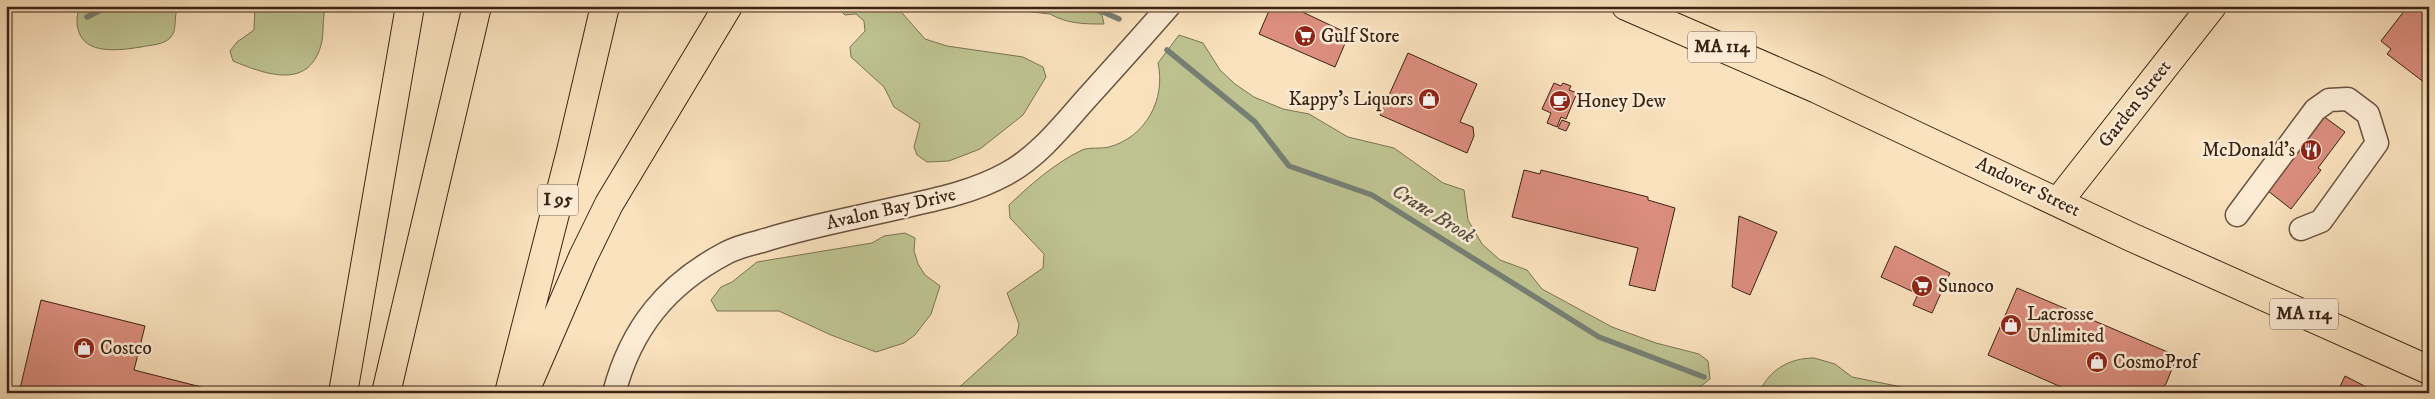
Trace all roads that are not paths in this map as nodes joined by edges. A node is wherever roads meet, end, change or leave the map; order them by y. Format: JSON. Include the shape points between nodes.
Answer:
{"nodes":[{"id":1,"x":410,"y":6,"type":"edge"},
{"id":2,"x":477,"y":6,"type":"edge"},
{"id":3,"x":605,"y":6,"type":"edge"},
{"id":4,"x":728,"y":6,"type":"edge"},
{"id":5,"x":1169,"y":6,"type":"edge"},
{"id":6,"x":1626,"y":6,"type":"edge"},
{"id":7,"x":2212,"y":6,"type":"edge"},
{"id":8,"x":2058,"y":202,"type":"junction"},
{"id":9,"x":2237,"y":214,"type":"dead end"},
{"id":10,"x":2301,"y":229,"type":"dead end"},
{"id":11,"x":2429,"y":370,"type":"edge"},
{"id":12,"x":343,"y":393,"type":"edge"},
{"id":13,"x":386,"y":393,"type":"edge"},
{"id":14,"x":508,"y":393,"type":"edge"},
{"id":15,"x":524,"y":393,"type":"edge"},
{"id":16,"x":614,"y":393,"type":"edge"}],
"edges":[{"from":1,"to":12,"type":"main road"},
{"from":2,"to":13,"type":"main road"},
{"from":3,"to":14,"type":"main road","number":"I 95","via":[[569,160]]},
{"from":4,"to":15,"type":"main road","via":[[609,204]]},
{"from":5,"to":16,"type":"street","name":"Avalon Bay Drive","via":[[1052,137],[1008,173],[983,186],[946,198],[790,232],[727,252],[673,288],[650,314],[631,344]]},
{"from":6,"to":8,"type":"main road","name":"Andover Street","number":"MA 114","via":[[1818,88]]},
{"from":7,"to":8,"type":"main road","name":"Garden Street"},
{"from":8,"to":11,"type":"main road","name":"Andover Street","number":"MA 114"},
{"from":9,"to":10,"type":"street","via":[[2315,110],[2329,100],[2348,99],[2368,114],[2377,143],[2321,221]]}]}
